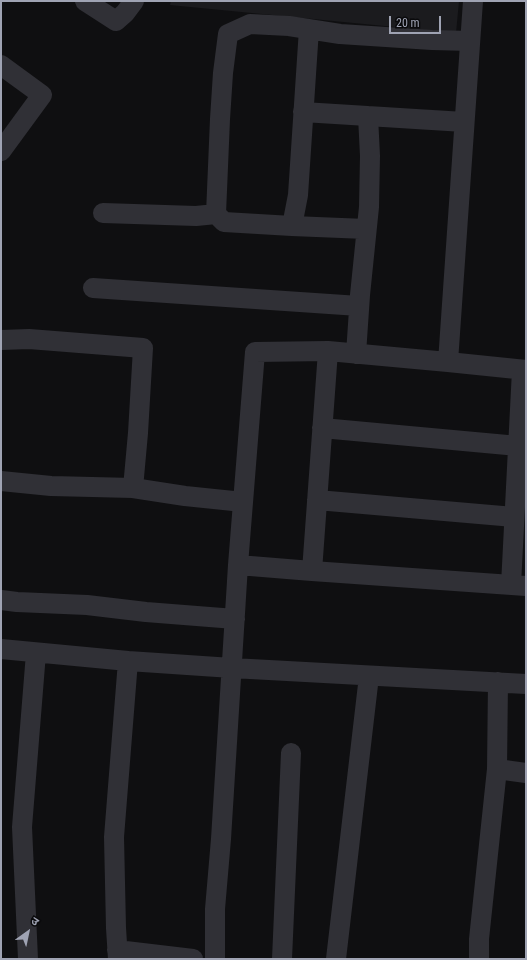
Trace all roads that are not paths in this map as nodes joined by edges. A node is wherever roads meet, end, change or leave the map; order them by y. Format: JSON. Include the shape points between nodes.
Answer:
{"nodes":[{"id":1,"x":85,"y":1,"type":"edge"},
{"id":2,"x":134,"y":1,"type":"edge"},
{"id":3,"x":473,"y":1,"type":"edge"},
{"id":4,"x":309,"y":29,"type":"junction"},
{"id":5,"x":470,"y":41,"type":"junction"},
{"id":6,"x":1,"y":65,"type":"edge"},
{"id":7,"x":303,"y":112,"type":"junction"},
{"id":8,"x":368,"y":116,"type":"junction"},
{"id":9,"x":464,"y":122,"type":"junction"},
{"id":10,"x":1,"y":151,"type":"edge"},
{"id":11,"x":103,"y":213,"type":"dead end"},
{"id":12,"x":216,"y":214,"type":"junction"},
{"id":13,"x":292,"y":226,"type":"junction"},
{"id":14,"x":366,"y":229,"type":"junction"},
{"id":15,"x":92,"y":288,"type":"dead end"},
{"id":16,"x":359,"y":306,"type":"junction"},
{"id":17,"x":1,"y":340,"type":"edge"},
{"id":18,"x":328,"y":351,"type":"junction"},
{"id":19,"x":356,"y":354,"type":"junction"},
{"id":20,"x":448,"y":362,"type":"junction"},
{"id":21,"x":524,"y":370,"type":"edge"},
{"id":22,"x":322,"y":428,"type":"junction"},
{"id":23,"x":518,"y":446,"type":"junction"},
{"id":24,"x":1,"y":481,"type":"edge"},
{"id":25,"x":132,"y":488,"type":"junction"},
{"id":26,"x":317,"y":500,"type":"junction"},
{"id":27,"x":243,"y":502,"type":"junction"},
{"id":28,"x":514,"y":518,"type":"junction"},
{"id":29,"x":238,"y":565,"type":"junction"},
{"id":30,"x":312,"y":572,"type":"junction"},
{"id":31,"x":519,"y":585,"type":"edge"},
{"id":32,"x":1,"y":600,"type":"edge"},
{"id":33,"x":235,"y":619,"type":"junction"},
{"id":34,"x":1,"y":649,"type":"edge"},
{"id":35,"x":36,"y":653,"type":"junction"},
{"id":36,"x":128,"y":661,"type":"junction"},
{"id":37,"x":232,"y":668,"type":"junction"},
{"id":38,"x":369,"y":676,"type":"junction"},
{"id":39,"x":498,"y":682,"type":"junction"},
{"id":40,"x":526,"y":684,"type":"edge"},
{"id":41,"x":291,"y":753,"type":"dead end"},
{"id":42,"x":497,"y":769,"type":"junction"},
{"id":43,"x":526,"y":773,"type":"edge"},
{"id":44,"x":117,"y":955,"type":"edge"},
{"id":45,"x":28,"y":959,"type":"edge"},
{"id":46,"x":193,"y":959,"type":"edge"},
{"id":47,"x":215,"y":959,"type":"edge"},
{"id":48,"x":282,"y":959,"type":"edge"},
{"id":49,"x":336,"y":959,"type":"edge"},
{"id":50,"x":479,"y":959,"type":"edge"}],
"edges":[{"from":1,"to":2,"type":"street","via":[[116,21]]},
{"from":3,"to":5,"type":"street"},
{"from":4,"to":5,"type":"street","via":[[340,34]]},
{"from":4,"to":7,"type":"street"},
{"from":4,"to":12,"type":"street","via":[[250,24],[228,34],[223,73]]},
{"from":5,"to":9,"type":"street"},
{"from":6,"to":10,"type":"street","via":[[42,95]]},
{"from":7,"to":8,"type":"street"},
{"from":7,"to":13,"type":"street","via":[[298,195]]},
{"from":8,"to":9,"type":"street"},
{"from":8,"to":14,"type":"street","via":[[370,156]]},
{"from":9,"to":20,"type":"street"},
{"from":11,"to":12,"type":"street","via":[[196,216]]},
{"from":12,"to":13,"type":"street","via":[[224,222]]},
{"from":13,"to":14,"type":"street"},
{"from":14,"to":16,"type":"street"},
{"from":15,"to":16,"type":"street"},
{"from":16,"to":19,"type":"street"},
{"from":17,"to":25,"type":"street","via":[[29,339],[143,348]]},
{"from":18,"to":19,"type":"street"},
{"from":18,"to":22,"type":"street"},
{"from":18,"to":27,"type":"street","via":[[255,352]]},
{"from":19,"to":20,"type":"street"},
{"from":20,"to":21,"type":"street"},
{"from":21,"to":23,"type":"street"},
{"from":22,"to":23,"type":"street"},
{"from":22,"to":26,"type":"street"},
{"from":23,"to":28,"type":"street"},
{"from":24,"to":25,"type":"street","via":[[51,486]]},
{"from":25,"to":27,"type":"street"},
{"from":26,"to":28,"type":"street"},
{"from":26,"to":30,"type":"street"},
{"from":27,"to":29,"type":"street"},
{"from":28,"to":31,"type":"street"},
{"from":29,"to":30,"type":"street"},
{"from":29,"to":33,"type":"street"},
{"from":30,"to":31,"type":"street"},
{"from":32,"to":33,"type":"street"},
{"from":33,"to":37,"type":"street"},
{"from":34,"to":35,"type":"street"},
{"from":35,"to":36,"type":"street"},
{"from":35,"to":45,"type":"street","via":[[22,827]]},
{"from":36,"to":37,"type":"street"},
{"from":36,"to":44,"type":"street","via":[[114,836]]},
{"from":37,"to":38,"type":"street"},
{"from":37,"to":47,"type":"street","via":[[222,839],[215,909]]},
{"from":38,"to":39,"type":"street"},
{"from":38,"to":49,"type":"street"},
{"from":39,"to":40,"type":"street"},
{"from":39,"to":42,"type":"street"},
{"from":41,"to":48,"type":"street"},
{"from":42,"to":43,"type":"street"},
{"from":42,"to":50,"type":"street"},
{"from":44,"to":46,"type":"street"}]}
